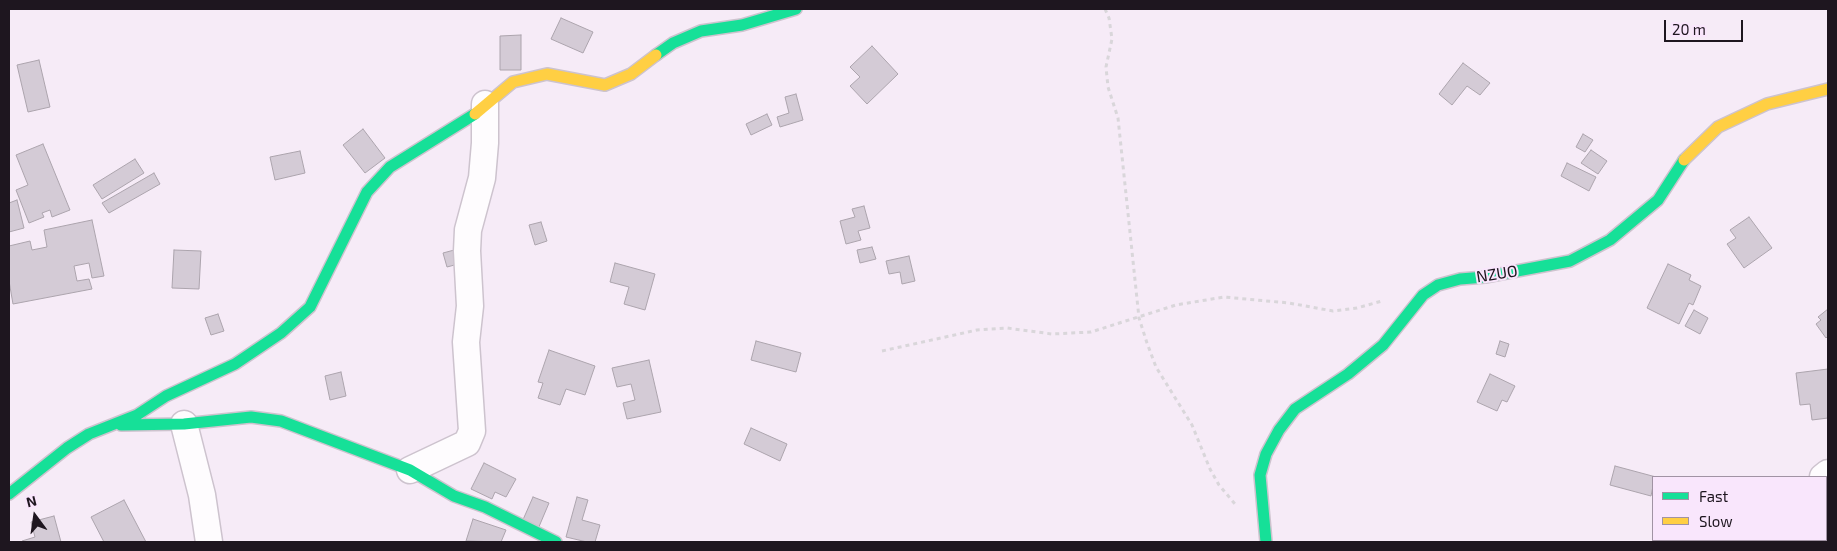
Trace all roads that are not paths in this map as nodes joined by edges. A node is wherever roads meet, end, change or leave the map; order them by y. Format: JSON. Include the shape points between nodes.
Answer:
{"nodes":[{"id":1,"x":796,"y":9,"type":"edge"},
{"id":2,"x":1828,"y":89,"type":"edge"},
{"id":3,"x":485,"y":104,"type":"junction"},
{"id":4,"x":117,"y":424,"type":"junction"},
{"id":5,"x":184,"y":424,"type":"junction"},
{"id":6,"x":410,"y":470,"type":"junction"},
{"id":7,"x":9,"y":494,"type":"edge"},
{"id":8,"x":1266,"y":540,"type":"edge"},
{"id":9,"x":210,"y":542,"type":"edge"},
{"id":10,"x":556,"y":542,"type":"edge"}],
"edges":[{"from":1,"to":3,"type":"street","via":[[742,25],[701,31],[673,43],[632,74],[605,85],[547,74],[513,82]]},
{"from":2,"to":8,"type":"street","name":"NZUO","via":[[1767,104],[1718,127],[1684,161],[1658,200],[1610,240],[1570,261],[1460,279],[1438,285],[1423,295],[1383,345],[1348,374],[1295,409],[1279,430],[1260,474]]},
{"from":3,"to":4,"type":"street","via":[[470,118],[390,167],[366,192],[310,307],[281,333],[235,364],[166,396]]},
{"from":3,"to":6,"type":"street","via":[[482,178],[468,230],[467,251],[470,306],[466,342],[472,431],[466,444]]},
{"from":4,"to":5,"type":"street"},
{"from":4,"to":7,"type":"street","via":[[74,443]]},
{"from":5,"to":6,"type":"street","via":[[250,418],[280,421]]},
{"from":5,"to":9,"type":"street"},
{"from":6,"to":10,"type":"street","via":[[454,496]]}]}
